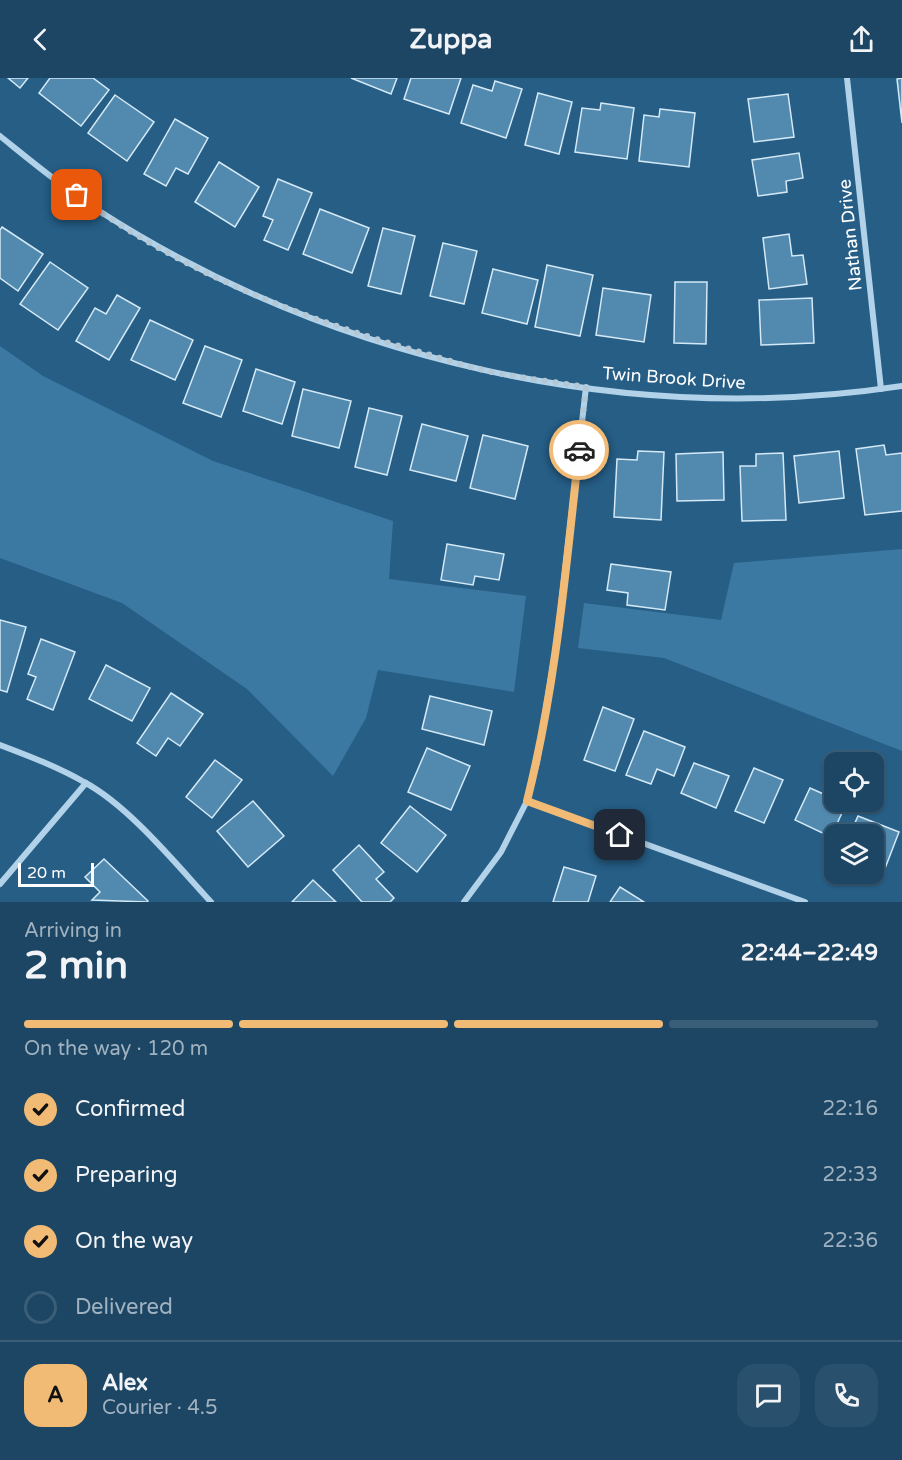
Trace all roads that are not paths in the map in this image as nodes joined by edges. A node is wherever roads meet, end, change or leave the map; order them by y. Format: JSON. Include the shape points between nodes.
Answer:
{"nodes":[{"id":1,"x":847,"y":78,"type":"edge"},
{"id":2,"x":0,"y":136,"type":"edge"},
{"id":3,"x":902,"y":386,"type":"edge"},
{"id":4,"x":586,"y":387,"type":"junction"},
{"id":5,"x":881,"y":389,"type":"junction"},
{"id":6,"x":0,"y":745,"type":"edge"},
{"id":7,"x":86,"y":783,"type":"junction"},
{"id":8,"x":527,"y":801,"type":"junction"},
{"id":9,"x":0,"y":884,"type":"edge"},
{"id":10,"x":211,"y":902,"type":"edge"},
{"id":11,"x":464,"y":902,"type":"edge"},
{"id":12,"x":805,"y":902,"type":"edge"}],
"edges":[{"from":1,"to":5,"type":"street","name":"Nathan Drive"},
{"from":2,"to":4,"type":"street","name":"Twin Brook Drive","via":[[95,209],[196,267],[259,296],[349,332],[491,372]]},
{"from":3,"to":5,"type":"street","name":"Twin Brook Drive"},
{"from":4,"to":5,"type":"street","name":"Twin Brook Drive","via":[[640,395],[752,399]]},
{"from":4,"to":8,"type":"street","via":[[557,641]]},
{"from":6,"to":7,"type":"street"},
{"from":7,"to":9,"type":"street"},
{"from":7,"to":10,"type":"street","via":[[150,836]]},
{"from":8,"to":11,"type":"street","via":[[501,852]]},
{"from":8,"to":12,"type":"street"}]}
